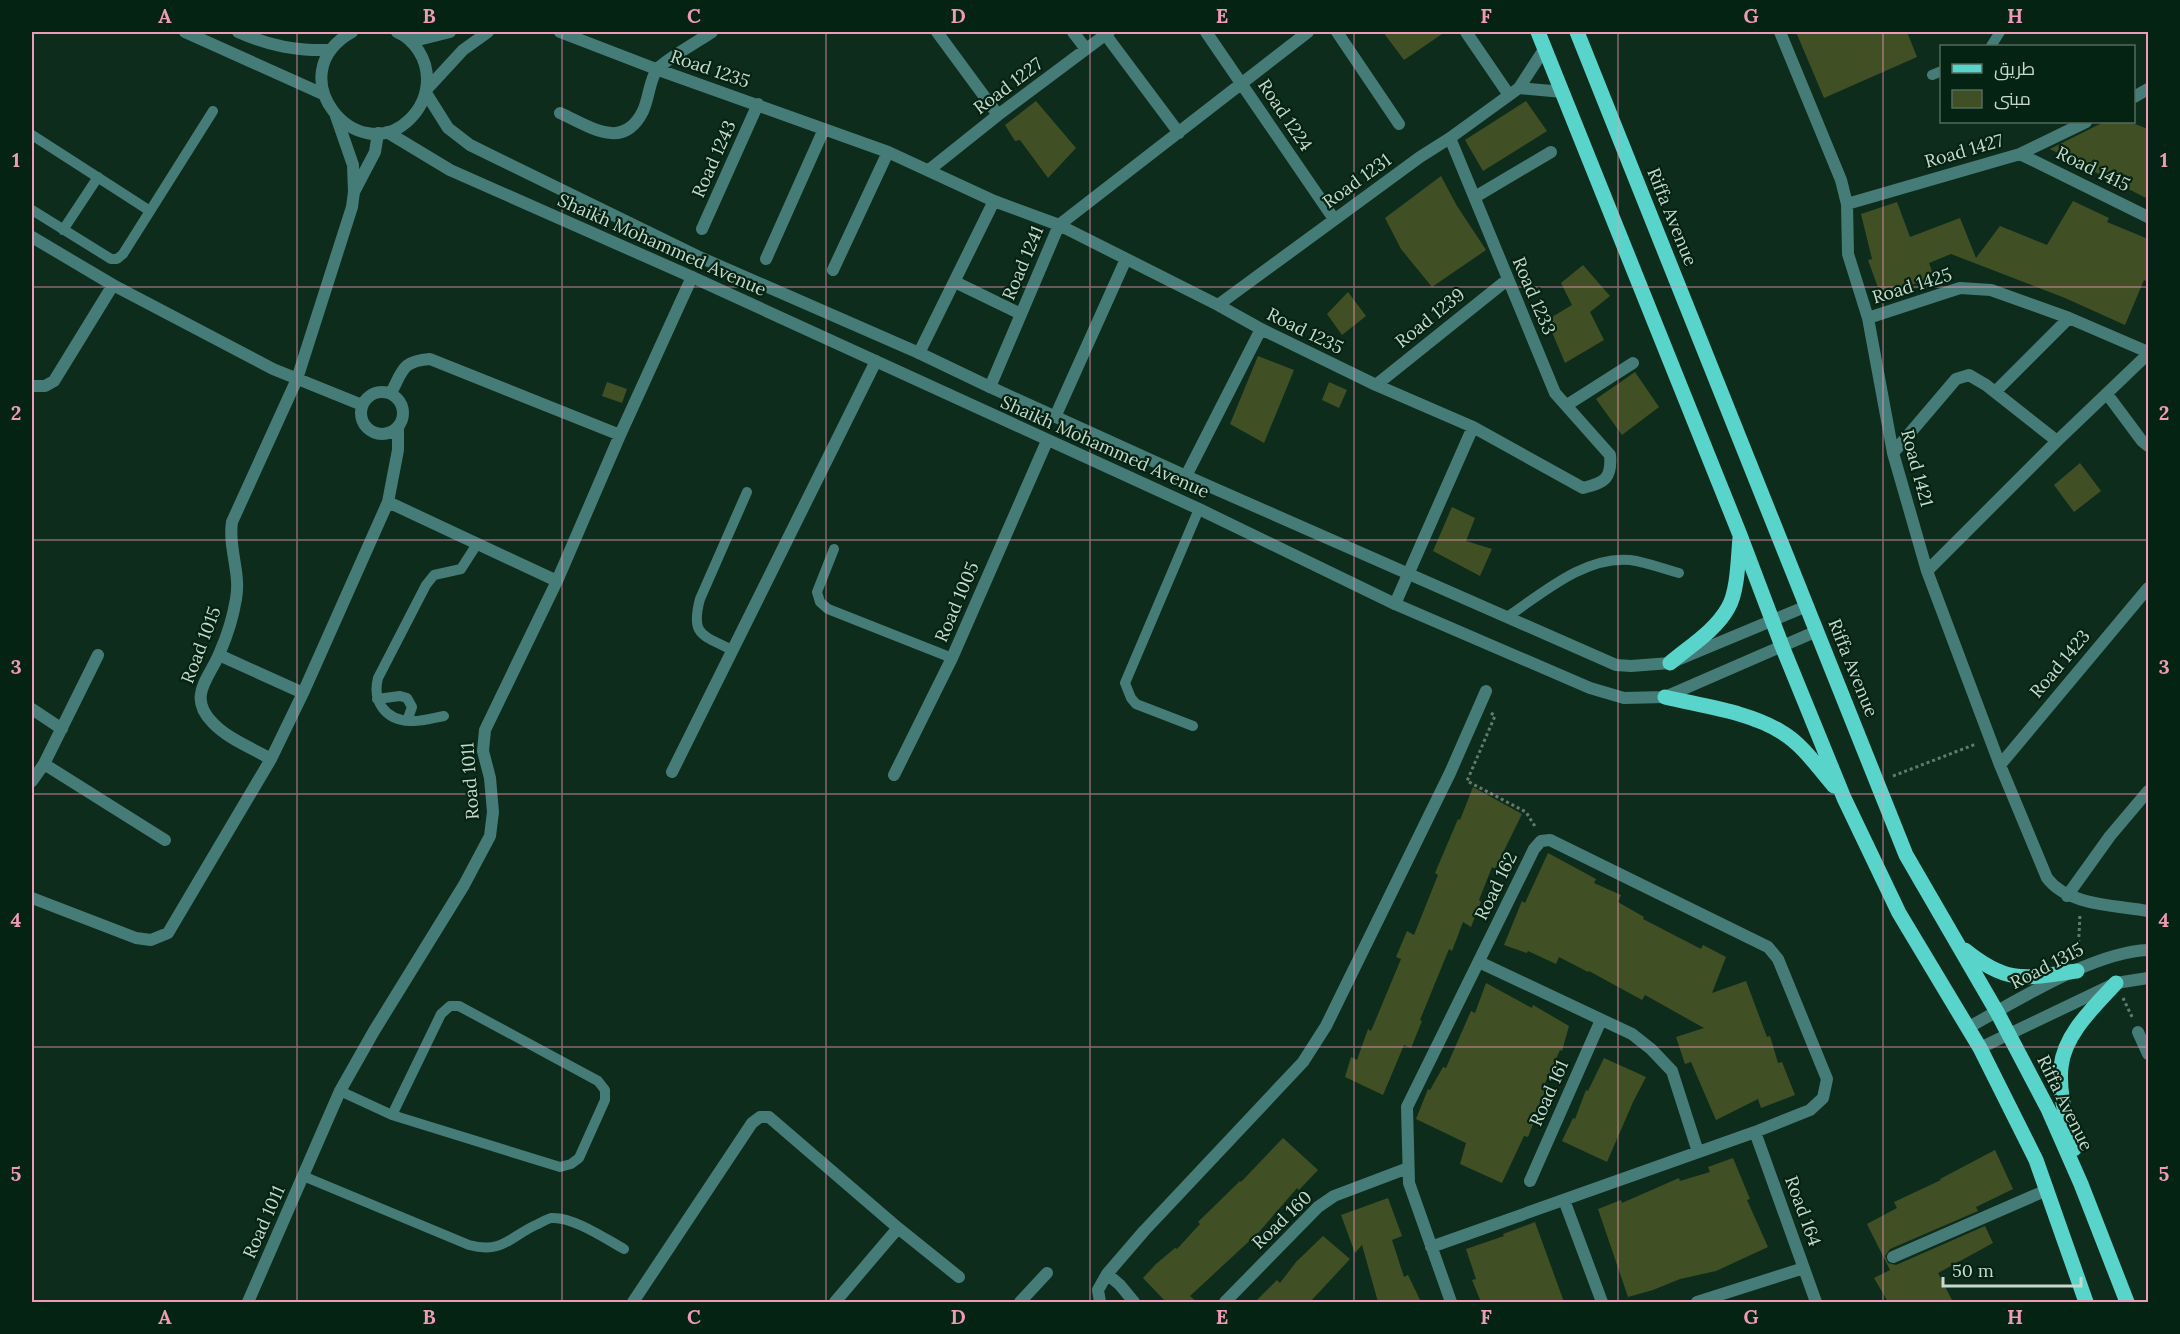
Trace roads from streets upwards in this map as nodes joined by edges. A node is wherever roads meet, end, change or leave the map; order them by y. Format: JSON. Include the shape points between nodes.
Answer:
{"nodes":[{"id":1,"x":185,"y":32,"type":"edge"},
{"id":2,"x":238,"y":32,"type":"edge"},
{"id":3,"x":352,"y":32,"type":"edge"},
{"id":4,"x":397,"y":32,"type":"edge"},
{"id":5,"x":450,"y":32,"type":"edge"},
{"id":6,"x":488,"y":32,"type":"edge"},
{"id":7,"x":560,"y":32,"type":"edge"},
{"id":8,"x":572,"y":32,"type":"edge"},
{"id":9,"x":712,"y":32,"type":"edge"},
{"id":10,"x":937,"y":32,"type":"edge"},
{"id":11,"x":1073,"y":32,"type":"edge"},
{"id":12,"x":1206,"y":32,"type":"edge"},
{"id":13,"x":1336,"y":32,"type":"edge"},
{"id":14,"x":1466,"y":32,"type":"edge"},
{"id":15,"x":1538,"y":32,"type":"edge"},
{"id":16,"x":1577,"y":32,"type":"edge"},
{"id":17,"x":1780,"y":32,"type":"edge"},
{"id":18,"x":1107,"y":33,"type":"edge"},
{"id":19,"x":1303,"y":33,"type":"edge"},
{"id":20,"x":340,"y":35,"type":"edge"},
{"id":21,"x":409,"y":39,"type":"junction"},
{"id":22,"x":585,"y":40,"type":"junction"},
{"id":23,"x":1545,"y":48,"type":"junction"},
{"id":24,"x":1086,"y":49,"type":"junction"},
{"id":25,"x":330,"y":50,"type":"junction"},
{"id":26,"x":656,"y":69,"type":"junction"},
{"id":27,"x":1242,"y":84,"type":"junction"},
{"id":28,"x":427,"y":91,"type":"junction"},
{"id":29,"x":1514,"y":92,"type":"junction"},
{"id":30,"x":1563,"y":92,"type":"junction"},
{"id":31,"x":323,"y":94,"type":"junction"},
{"id":32,"x":758,"y":104,"type":"junction"},
{"id":33,"x":560,"y":113,"type":"dead end"},
{"id":34,"x":998,"y":115,"type":"junction"},
{"id":35,"x":336,"y":116,"type":"junction"},
{"id":36,"x":2084,"y":123,"type":"edge"},
{"id":37,"x":1399,"y":124,"type":"dead end"},
{"id":38,"x":824,"y":129,"type":"junction"},
{"id":39,"x":382,"y":132,"type":"junction"},
{"id":40,"x":1179,"y":133,"type":"junction"},
{"id":41,"x":1450,"y":138,"type":"junction"},
{"id":42,"x":888,"y":152,"type":"junction"},
{"id":43,"x":1551,"y":152,"type":"dead end"},
{"id":44,"x":2020,"y":153,"type":"junction"},
{"id":45,"x":929,"y":170,"type":"junction"},
{"id":46,"x":354,"y":192,"type":"junction"},
{"id":47,"x":1475,"y":197,"type":"junction"},
{"id":48,"x":994,"y":201,"type":"junction"},
{"id":49,"x":1847,"y":204,"type":"junction"},
{"id":50,"x":2148,"y":217,"type":"edge"},
{"id":51,"x":1334,"y":219,"type":"junction"},
{"id":52,"x":1059,"y":225,"type":"junction"},
{"id":53,"x":702,"y":229,"type":"dead end"},
{"id":54,"x":32,"y":237,"type":"edge"},
{"id":55,"x":766,"y":259,"type":"dead end"},
{"id":56,"x":1126,"y":259,"type":"junction"},
{"id":57,"x":833,"y":270,"type":"dead end"},
{"id":58,"x":692,"y":277,"type":"junction"},
{"id":59,"x":1507,"y":280,"type":"junction"},
{"id":60,"x":956,"y":282,"type":"junction"},
{"id":61,"x":113,"y":285,"type":"junction"},
{"id":62,"x":1218,"y":305,"type":"junction"},
{"id":63,"x":1022,"y":314,"type":"junction"},
{"id":64,"x":1868,"y":318,"type":"junction"},
{"id":65,"x":2068,"y":318,"type":"junction"},
{"id":66,"x":1261,"y":329,"type":"junction"},
{"id":67,"x":919,"y":353,"type":"junction"},
{"id":68,"x":2148,"y":353,"type":"edge"},
{"id":69,"x":876,"y":361,"type":"junction"},
{"id":70,"x":1633,"y":363,"type":"dead end"},
{"id":71,"x":297,"y":379,"type":"junction"},
{"id":72,"x":1376,"y":385,"type":"junction"},
{"id":73,"x":32,"y":386,"type":"edge"},
{"id":74,"x":990,"y":387,"type":"junction"},
{"id":75,"x":1995,"y":392,"type":"junction"},
{"id":76,"x":391,"y":393,"type":"junction"},
{"id":77,"x":2107,"y":394,"type":"junction"},
{"id":78,"x":362,"y":405,"type":"junction"},
{"id":79,"x":1566,"y":405,"type":"junction"},
{"id":80,"x":1055,"y":417,"type":"junction"},
{"id":81,"x":398,"y":427,"type":"junction"},
{"id":82,"x":1473,"y":427,"type":"junction"},
{"id":83,"x":620,"y":435,"type":"junction"},
{"id":84,"x":1047,"y":441,"type":"junction"},
{"id":85,"x":2057,"y":441,"type":"junction"},
{"id":86,"x":2148,"y":446,"type":"edge"},
{"id":87,"x":1893,"y":453,"type":"junction"},
{"id":88,"x":1186,"y":476,"type":"junction"},
{"id":89,"x":1600,"y":484,"type":"joint"},
{"id":90,"x":388,"y":502,"type":"junction"},
{"id":91,"x":1740,"y":535,"type":"junction"},
{"id":92,"x":1927,"y":571,"type":"junction"},
{"id":93,"x":1407,"y":574,"type":"junction"},
{"id":94,"x":557,"y":581,"type":"junction"},
{"id":95,"x":2148,"y":588,"type":"edge"},
{"id":96,"x":1395,"y":604,"type":"junction"},
{"id":97,"x":1808,"y":606,"type":"junction"},
{"id":98,"x":1773,"y":621,"type":"junction"},
{"id":99,"x":1817,"y":631,"type":"junction"},
{"id":100,"x":1782,"y":646,"type":"junction"},
{"id":101,"x":98,"y":655,"type":"dead end"},
{"id":102,"x":219,"y":655,"type":"junction"},
{"id":103,"x":1670,"y":663,"type":"junction"},
{"id":104,"x":1486,"y":691,"type":"dead end"},
{"id":105,"x":303,"y":693,"type":"junction"},
{"id":106,"x":1665,"y":697,"type":"junction"},
{"id":107,"x":32,"y":709,"type":"edge"},
{"id":108,"x":62,"y":729,"type":"junction"},
{"id":109,"x":272,"y":759,"type":"junction"},
{"id":110,"x":44,"y":764,"type":"junction"},
{"id":111,"x":2000,"y":765,"type":"junction"},
{"id":112,"x":672,"y":772,"type":"dead end"},
{"id":113,"x":894,"y":775,"type":"dead end"},
{"id":114,"x":32,"y":781,"type":"edge"},
{"id":115,"x":2148,"y":791,"type":"edge"},
{"id":116,"x":1844,"y":798,"type":"junction"},
{"id":117,"x":165,"y":840,"type":"dead end"},
{"id":118,"x":2067,"y":896,"type":"junction"},
{"id":119,"x":32,"y":898,"type":"edge"},
{"id":120,"x":2148,"y":911,"type":"edge"},
{"id":121,"x":1956,"y":942,"type":"junction"},
{"id":122,"x":2148,"y":950,"type":"edge"},
{"id":123,"x":1479,"y":962,"type":"junction"},
{"id":124,"x":2077,"y":971,"type":"junction"},
{"id":125,"x":2148,"y":978,"type":"edge"},
{"id":126,"x":2116,"y":983,"type":"junction"},
{"id":127,"x":1997,"y":1011,"type":"junction"},
{"id":128,"x":1601,"y":1020,"type":"junction"},
{"id":129,"x":1967,"y":1028,"type":"junction"},
{"id":130,"x":2138,"y":1032,"type":"road end"},
{"id":131,"x":2009,"y":1034,"type":"junction"},
{"id":132,"x":1980,"y":1048,"type":"junction"},
{"id":133,"x":2148,"y":1054,"type":"edge"},
{"id":134,"x":1755,"y":1132,"type":"junction"},
{"id":135,"x":1698,"y":1152,"type":"junction"},
{"id":136,"x":1408,"y":1168,"type":"junction"},
{"id":137,"x":1530,"y":1181,"type":"dead end"},
{"id":138,"x":2081,"y":1184,"type":"junction"},
{"id":139,"x":2047,"y":1190,"type":"junction"},
{"id":140,"x":1564,"y":1200,"type":"junction"},
{"id":141,"x":898,"y":1228,"type":"junction"},
{"id":142,"x":1431,"y":1247,"type":"junction"},
{"id":143,"x":1893,"y":1257,"type":"dead end"},
{"id":144,"x":1804,"y":1268,"type":"junction"},
{"id":145,"x":1047,"y":1273,"type":"dead end"},
{"id":146,"x":1107,"y":1274,"type":"junction"},
{"id":147,"x":959,"y":1277,"type":"dead end"},
{"id":148,"x":248,"y":1302,"type":"edge"},
{"id":149,"x":633,"y":1302,"type":"edge"},
{"id":150,"x":835,"y":1302,"type":"edge"},
{"id":151,"x":1020,"y":1302,"type":"edge"},
{"id":152,"x":1100,"y":1302,"type":"edge"},
{"id":153,"x":1134,"y":1302,"type":"edge"},
{"id":154,"x":1225,"y":1302,"type":"edge"},
{"id":155,"x":1451,"y":1302,"type":"edge"},
{"id":156,"x":1602,"y":1302,"type":"edge"},
{"id":157,"x":1697,"y":1302,"type":"edge"},
{"id":158,"x":1816,"y":1302,"type":"edge"},
{"id":159,"x":2086,"y":1302,"type":"edge"},
{"id":160,"x":2127,"y":1302,"type":"edge"}],
"edges":[{"from":1,"to":31,"type":"street"},
{"from":2,"to":25,"type":"street","via":[[292,49]]},
{"from":3,"to":20,"type":"street"},
{"from":4,"to":21,"type":"street"},
{"from":5,"to":21,"type":"street"},
{"from":6,"to":28,"type":"street","via":[[463,50]]},
{"from":7,"to":22,"type":"street","name":"Road 1235"},
{"from":8,"to":22,"type":"street","name":"Road 1235"},
{"from":9,"to":26,"type":"street"},
{"from":10,"to":34,"type":"street"},
{"from":11,"to":24,"type":"street"},
{"from":12,"to":27,"type":"street","name":"Road 1224"},
{"from":13,"to":37,"type":"street"},
{"from":14,"to":29,"type":"street"},
{"from":15,"to":23,"type":"main road"},
{"from":16,"to":97,"type":"main road","name":"Riffa Avenue"},
{"from":17,"to":49,"type":"street","name":"Road 1421","via":[[1841,180]]},
{"from":18,"to":24,"type":"street","name":"Road 1227"},
{"from":18,"to":40,"type":"street"},
{"from":19,"to":27,"type":"street","name":"Road 1241"},
{"from":20,"to":25,"type":"street"},
{"from":21,"to":28,"type":"street","via":[[421,53],[427,71]]},
{"from":22,"to":26,"type":"street","name":"Road 1235"},
{"from":23,"to":29,"type":"street","name":"Road 1231"},
{"from":23,"to":30,"type":"main road"},
{"from":24,"to":34,"type":"street","name":"Road 1227"},
{"from":25,"to":31,"type":"street","via":[[321,79]]},
{"from":26,"to":32,"type":"street","name":"Road 1235"},
{"from":26,"to":33,"type":"street","via":[[642,111],[626,131],[606,134]]},
{"from":27,"to":40,"type":"street","name":"Road 1241"},
{"from":27,"to":51,"type":"street","name":"Road 1224"},
{"from":28,"to":39,"type":"street","via":[[418,111],[404,124]]},
{"from":28,"to":67,"type":"street","name":"Shaikh Mohammed Avenue","via":[[448,128],[470,145],[698,256]]},
{"from":29,"to":30,"type":"street"},
{"from":29,"to":41,"type":"street","name":"Road 1231"},
{"from":30,"to":91,"type":"main road"},
{"from":31,"to":35,"type":"street","name":"Road 1015"},
{"from":32,"to":38,"type":"street","name":"Road 1235"},
{"from":32,"to":53,"type":"street","name":"Road 1243"},
{"from":34,"to":45,"type":"street","name":"Road 1227"},
{"from":35,"to":39,"type":"street","name":"Shaikh Mohammed Avenue","via":[[355,129]]},
{"from":35,"to":46,"type":"street","name":"Road 1015","via":[[353,165]]},
{"from":36,"to":44,"type":"street","name":"Road 1427"},
{"from":38,"to":42,"type":"street","name":"Road 1235"},
{"from":38,"to":55,"type":"street"},
{"from":39,"to":46,"type":"street","name":"Road 1015"},
{"from":39,"to":58,"type":"street","name":"Shaikh Mohammed Avenue","via":[[450,170]]},
{"from":40,"to":52,"type":"street","name":"Road 1241"},
{"from":41,"to":47,"type":"street","name":"Road 1233"},
{"from":41,"to":51,"type":"street","name":"Road 1231"},
{"from":42,"to":45,"type":"street","name":"Road 1235"},
{"from":42,"to":57,"type":"street"},
{"from":43,"to":47,"type":"street"},
{"from":44,"to":49,"type":"street","name":"Road 1427"},
{"from":44,"to":50,"type":"street","name":"Road 1415"},
{"from":45,"to":48,"type":"street","name":"Road 1235"},
{"from":46,"to":71,"type":"street","name":"Road 1015"},
{"from":47,"to":59,"type":"street","name":"Road 1233"},
{"from":48,"to":52,"type":"street","name":"Road 1235"},
{"from":48,"to":60,"type":"street"},
{"from":49,"to":64,"type":"street","name":"Road 1421","via":[[1848,254]]},
{"from":51,"to":62,"type":"street","name":"Road 1231"},
{"from":52,"to":56,"type":"street","name":"Road 1235"},
{"from":52,"to":63,"type":"street","name":"Road 1241"},
{"from":54,"to":61,"type":"street"},
{"from":56,"to":62,"type":"street","name":"Road 1235"},
{"from":56,"to":80,"type":"street"},
{"from":58,"to":69,"type":"street","name":"Shaikh Mohammed Avenue"},
{"from":58,"to":83,"type":"street","name":"Road 1011"},
{"from":59,"to":72,"type":"street","name":"Road 1239"},
{"from":59,"to":79,"type":"street","name":"Road 1233","via":[[1555,393]]},
{"from":60,"to":63,"type":"street"},
{"from":60,"to":67,"type":"street"},
{"from":61,"to":71,"type":"street"},
{"from":61,"to":73,"type":"street","via":[[54,381]]},
{"from":62,"to":66,"type":"street","name":"Road 1235"},
{"from":63,"to":74,"type":"street","name":"Road 1241"},
{"from":64,"to":65,"type":"street","name":"Road 1425","via":[[1960,288],[1991,290]]},
{"from":64,"to":87,"type":"street","name":"Road 1421"},
{"from":65,"to":68,"type":"street","name":"Road 1425"},
{"from":65,"to":75,"type":"street"},
{"from":66,"to":72,"type":"street","name":"Road 1235"},
{"from":66,"to":88,"type":"street"},
{"from":67,"to":74,"type":"street","name":"Shaikh Mohammed Avenue"},
{"from":68,"to":77,"type":"street","name":"Road 1425"},
{"from":69,"to":84,"type":"street","name":"Shaikh Mohammed Avenue"},
{"from":69,"to":112,"type":"street"},
{"from":70,"to":79,"type":"street"},
{"from":71,"to":78,"type":"street"},
{"from":71,"to":102,"type":"street","name":"Road 1015","via":[[232,522],[237,599]]},
{"from":72,"to":82,"type":"street","name":"Road 1235"},
{"from":74,"to":80,"type":"street","name":"Shaikh Mohammed Avenue"},
{"from":75,"to":85,"type":"street"},
{"from":75,"to":87,"type":"street","via":[[1969,375],[1956,379]]},
{"from":76,"to":78,"type":"street","via":[[374,393]]},
{"from":76,"to":81,"type":"street","via":[[403,408]]},
{"from":76,"to":83,"type":"street","via":[[404,368],[414,360],[430,358]]},
{"from":77,"to":85,"type":"street","name":"Road 1425"},
{"from":77,"to":86,"type":"street"},
{"from":78,"to":81,"type":"street","via":[[363,424],[371,431],[390,433]]},
{"from":79,"to":89,"type":"street","name":"Road 1233","via":[[1610,454],[1608,475]]},
{"from":80,"to":88,"type":"street","name":"Shaikh Mohammed Avenue"},
{"from":81,"to":90,"type":"street","via":[[398,450]]},
{"from":82,"to":89,"type":"street","name":"Road 1235","via":[[1583,488]]},
{"from":82,"to":93,"type":"street"},
{"from":83,"to":94,"type":"street","name":"Road 1011"},
{"from":84,"to":96,"type":"street","name":"Shaikh Mohammed Avenue","via":[[1200,509]]},
{"from":84,"to":113,"type":"street","name":"Road 1005","via":[[952,658]]},
{"from":85,"to":92,"type":"street","name":"Road 1425"},
{"from":87,"to":92,"type":"street","name":"Road 1421"},
{"from":88,"to":93,"type":"street","name":"Shaikh Mohammed Avenue"},
{"from":90,"to":94,"type":"street"},
{"from":90,"to":105,"type":"street"},
{"from":91,"to":98,"type":"main road"},
{"from":91,"to":103,"type":"main road","via":[[1729,607],[1712,629]]},
{"from":92,"to":111,"type":"street","name":"Road 1421"},
{"from":93,"to":96,"type":"street"},
{"from":93,"to":103,"type":"street","name":"Shaikh Mohammed Avenue","via":[[1616,665]]},
{"from":94,"to":148,"type":"street","name":"Road 1011","via":[[485,730],[483,751],[493,812],[490,836],[459,895],[340,1090]]},
{"from":95,"to":111,"type":"street","name":"Road 1423"},
{"from":96,"to":106,"type":"street","name":"Shaikh Mohammed Avenue","via":[[1590,688],[1624,698]]},
{"from":97,"to":98,"type":"street","name":"Shaikh Mohammed Avenue"},
{"from":97,"to":99,"type":"main road","name":"Riffa Avenue"},
{"from":98,"to":100,"type":"main road"},
{"from":98,"to":103,"type":"street","name":"Shaikh Mohammed Avenue"},
{"from":99,"to":100,"type":"street","name":"Shaikh Mohammed Avenue"},
{"from":99,"to":121,"type":"main road","name":"Riffa Avenue","via":[[1906,855]]},
{"from":100,"to":106,"type":"street","name":"Shaikh Mohammed Avenue"},
{"from":100,"to":116,"type":"main road"},
{"from":101,"to":108,"type":"street"},
{"from":102,"to":105,"type":"street"},
{"from":102,"to":109,"type":"street","name":"Road 1015","via":[[203,682],[203,709],[225,733]]},
{"from":104,"to":146,"type":"street","via":[[1326,1026],[1303,1062]]},
{"from":105,"to":109,"type":"street"},
{"from":106,"to":116,"type":"main road","via":[[1767,724],[1804,750]]},
{"from":107,"to":108,"type":"street"},
{"from":108,"to":110,"type":"street"},
{"from":109,"to":119,"type":"street","via":[[168,933],[151,940],[136,938]]},
{"from":110,"to":114,"type":"street"},
{"from":110,"to":117,"type":"street"},
{"from":111,"to":118,"type":"street","name":"Road 1421","via":[[2047,878]]},
{"from":115,"to":118,"type":"street"},
{"from":116,"to":129,"type":"main road","via":[[1899,913]]},
{"from":118,"to":120,"type":"street","name":"Road 1421"},
{"from":121,"to":124,"type":"main road","via":[[1984,966],[2004,974],[2024,977]]},
{"from":121,"to":127,"type":"main road","name":"Riffa Avenue"},
{"from":122,"to":124,"type":"street","name":"Road 1315","via":[[2106,957]]},
{"from":123,"to":128,"type":"street"},
{"from":123,"to":134,"type":"street","name":"Road 162","via":[[1534,849],[1542,841],[1550,840],[1768,947],[1778,959],[1827,1079],[1823,1098],[1810,1110]]},
{"from":123,"to":136,"type":"street","name":"Road 162","via":[[1407,1107]]},
{"from":124,"to":127,"type":"street","name":"Road 1315"},
{"from":125,"to":126,"type":"street"},
{"from":126,"to":131,"type":"street"},
{"from":126,"to":138,"type":"main road","via":[[2078,1028],[2061,1066],[2062,1097]]},
{"from":127,"to":129,"type":"street","name":"Road 1315"},
{"from":127,"to":131,"type":"main road","name":"Riffa Avenue"},
{"from":128,"to":135,"type":"street","via":[[1632,1034],[1672,1071]]},
{"from":128,"to":137,"type":"street","name":"Road 161"},
{"from":129,"to":132,"type":"main road"},
{"from":130,"to":133,"type":"street"},
{"from":131,"to":132,"type":"street"},
{"from":131,"to":138,"type":"main road","name":"Riffa Avenue","via":[[2048,1108]]},
{"from":132,"to":139,"type":"main road"},
{"from":134,"to":135,"type":"street"},
{"from":134,"to":144,"type":"street","name":"Road 164"},
{"from":135,"to":140,"type":"street"},
{"from":136,"to":142,"type":"street","name":"Road 162","via":[[1408,1183]]},
{"from":136,"to":154,"type":"street","name":"Road 160","via":[[1334,1196],[1318,1207]]},
{"from":138,"to":160,"type":"main road","name":"Riffa Avenue"},
{"from":139,"to":143,"type":"street"},
{"from":139,"to":159,"type":"main road"},
{"from":140,"to":142,"type":"street"},
{"from":140,"to":156,"type":"street"},
{"from":141,"to":147,"type":"street"},
{"from":141,"to":149,"type":"street","via":[[769,1117],[759,1117]]},
{"from":141,"to":150,"type":"street"},
{"from":142,"to":155,"type":"street","name":"Road 162"},
{"from":144,"to":157,"type":"street"},
{"from":144,"to":158,"type":"street","name":"Road 164"},
{"from":145,"to":151,"type":"street"},
{"from":146,"to":152,"type":"street","via":[[1098,1290]]},
{"from":146,"to":153,"type":"street"}]}
